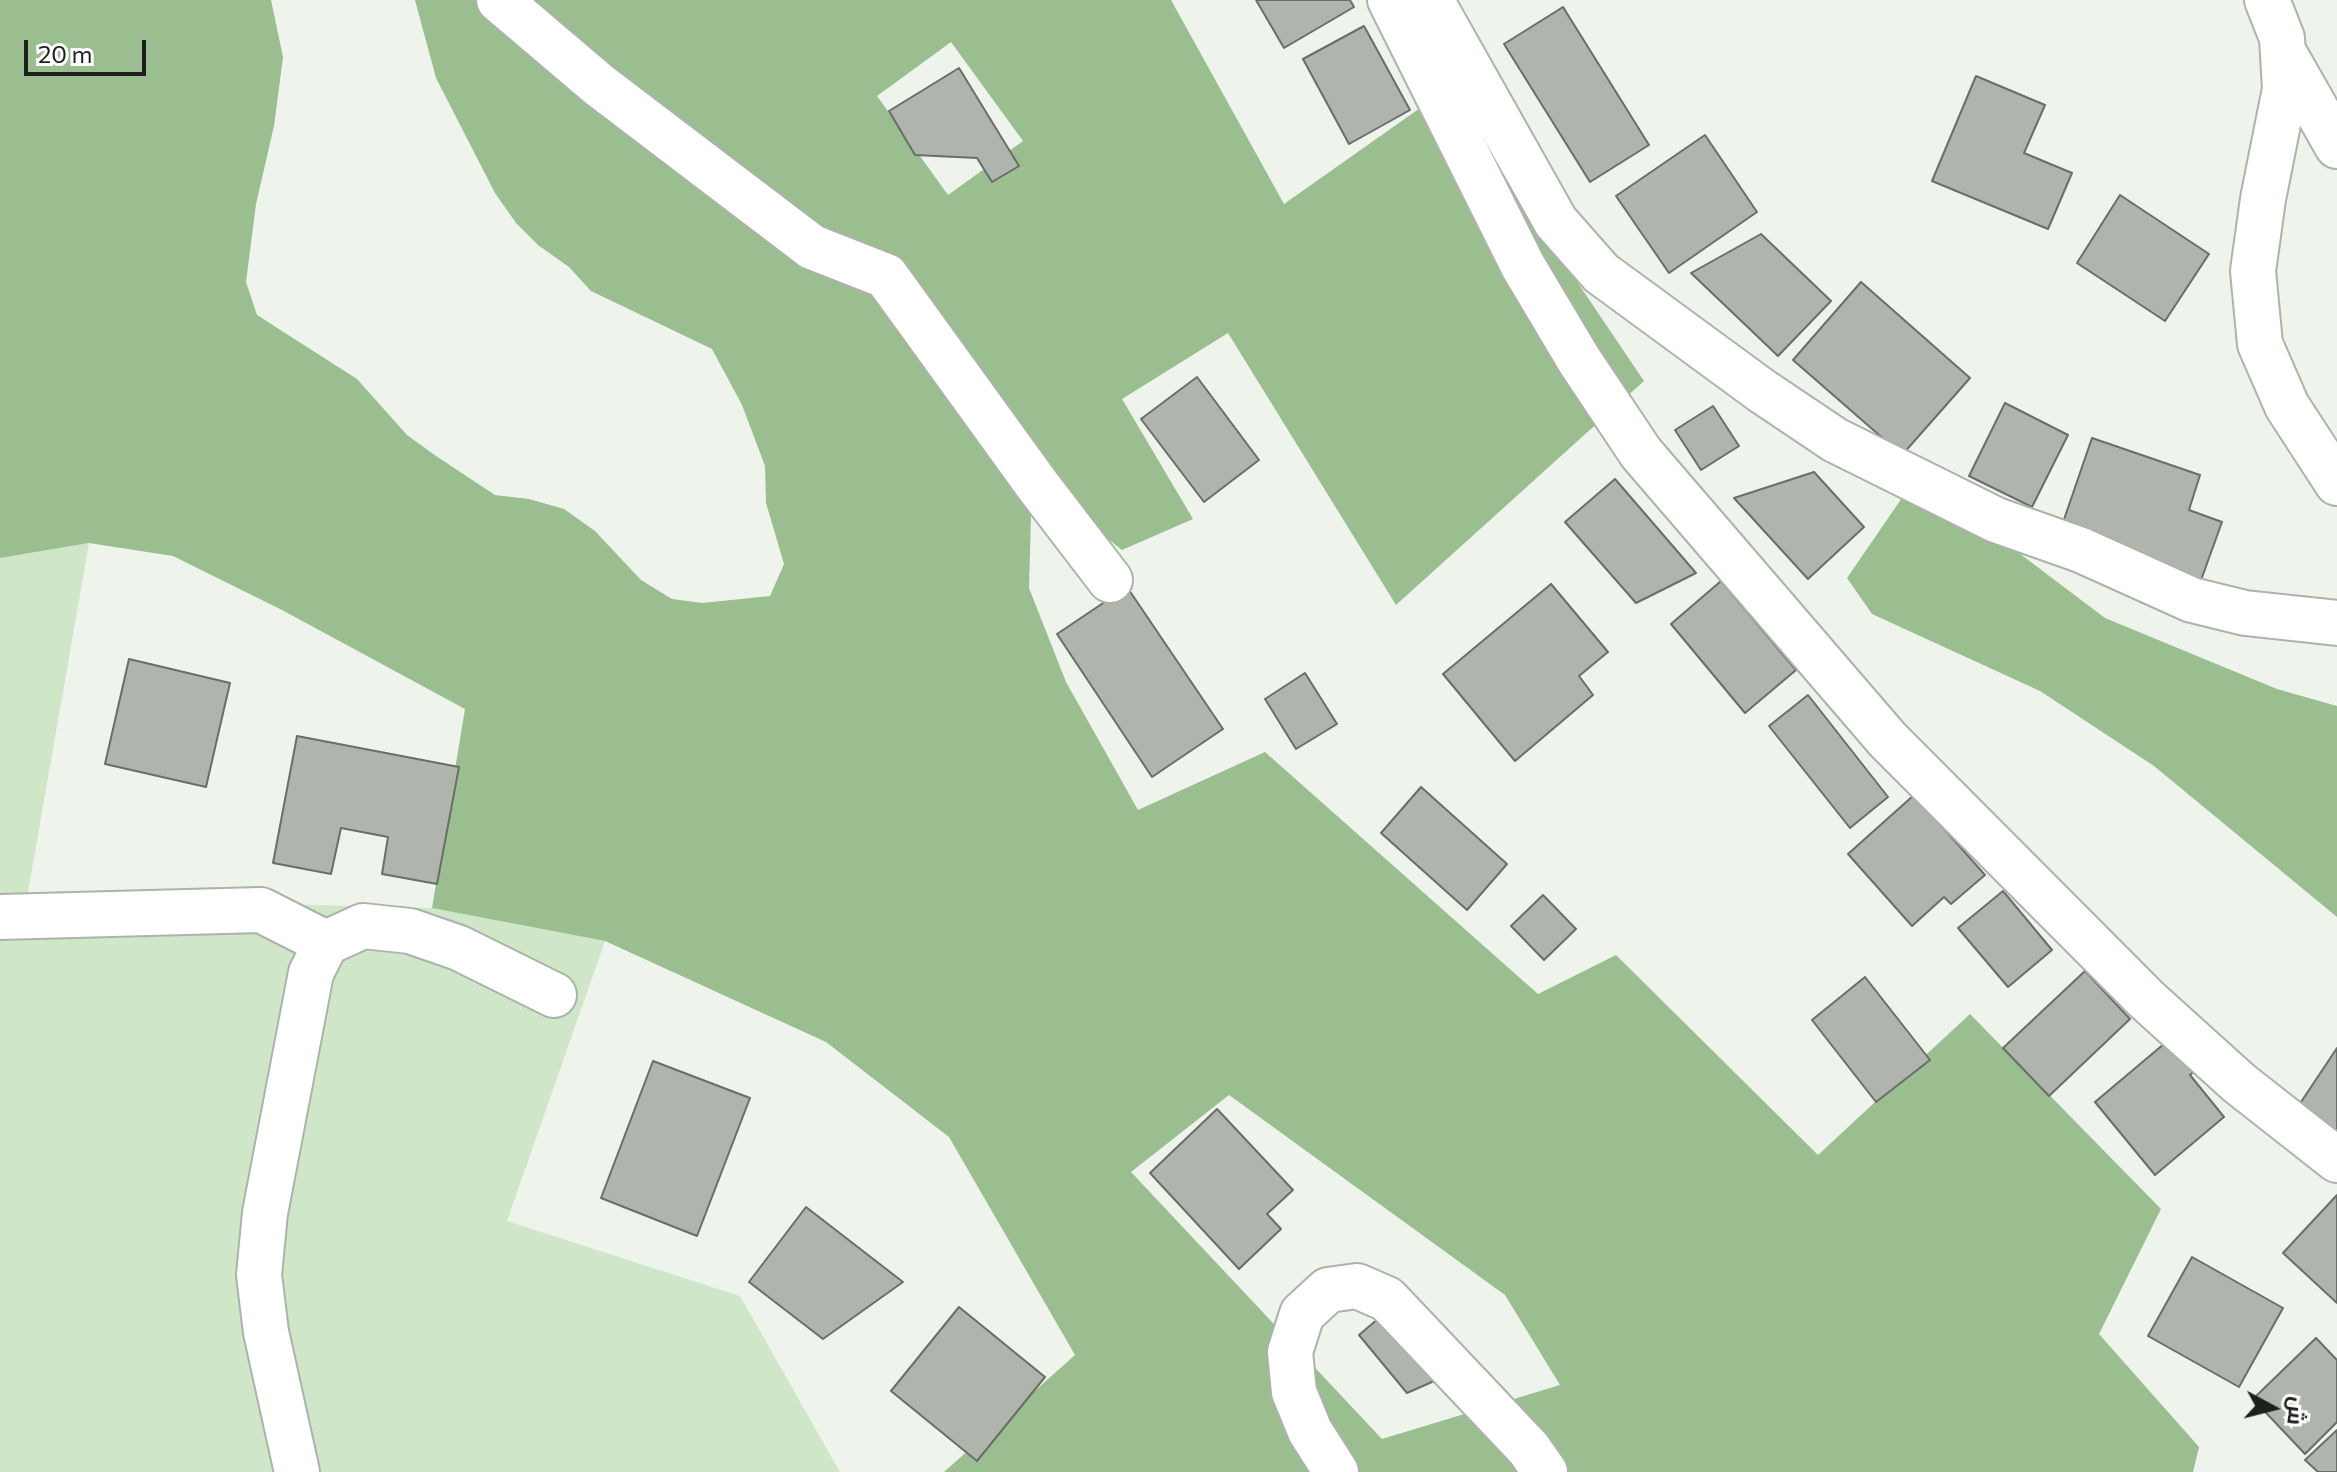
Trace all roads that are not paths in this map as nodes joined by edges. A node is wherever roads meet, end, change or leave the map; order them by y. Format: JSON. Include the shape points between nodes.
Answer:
{"nodes":[{"id":1,"x":499,"y":0,"type":"edge"},
{"id":2,"x":1390,"y":0,"type":"edge"},
{"id":3,"x":1431,"y":0,"type":"edge"},
{"id":4,"x":2267,"y":0,"type":"edge"},
{"id":5,"x":2282,"y":49,"type":"junction"},
{"id":6,"x":2337,"y":146,"type":"edge"},
{"id":7,"x":2337,"y":483,"type":"edge"},
{"id":8,"x":1110,"y":580,"type":"dead end"},
{"id":9,"x":2337,"y":623,"type":"edge"},
{"id":10,"x":0,"y":917,"type":"edge"},
{"id":11,"x":326,"y":943,"type":"junction"},
{"id":12,"x":554,"y":995,"type":"dead end"},
{"id":13,"x":2337,"y":1160,"type":"edge"},
{"id":14,"x":297,"y":1472,"type":"edge"},
{"id":15,"x":1336,"y":1472,"type":"edge"},
{"id":16,"x":1545,"y":1472,"type":"edge"}],
"edges":[{"from":1,"to":8,"type":"street","via":[[599,85],[812,247],[886,276]]},
{"from":2,"to":13,"type":"street","via":[[1523,266],[1641,453],[1887,739],[2146,999],[2239,1083]]},
{"from":3,"to":9,"type":"street","via":[[1556,222],[1601,273],[1762,391],[1835,440],[1996,520],[2081,550],[2192,600],[2245,613]]},
{"from":4,"to":5,"type":"street"},
{"from":5,"to":6,"type":"street"},
{"from":5,"to":7,"type":"street","via":[[2285,89],[2253,271],[2260,344],[2287,406]]},
{"from":10,"to":11,"type":"street","via":[[261,910]]},
{"from":11,"to":12,"type":"street","via":[[363,926],[410,931],[459,948]]},
{"from":11,"to":14,"type":"street","via":[[311,973],[265,1213],[259,1275]]},
{"from":15,"to":16,"type":"street","via":[[1294,1392],[1290,1352],[1302,1314],[1328,1290],[1357,1286],[1387,1299]]}]}
